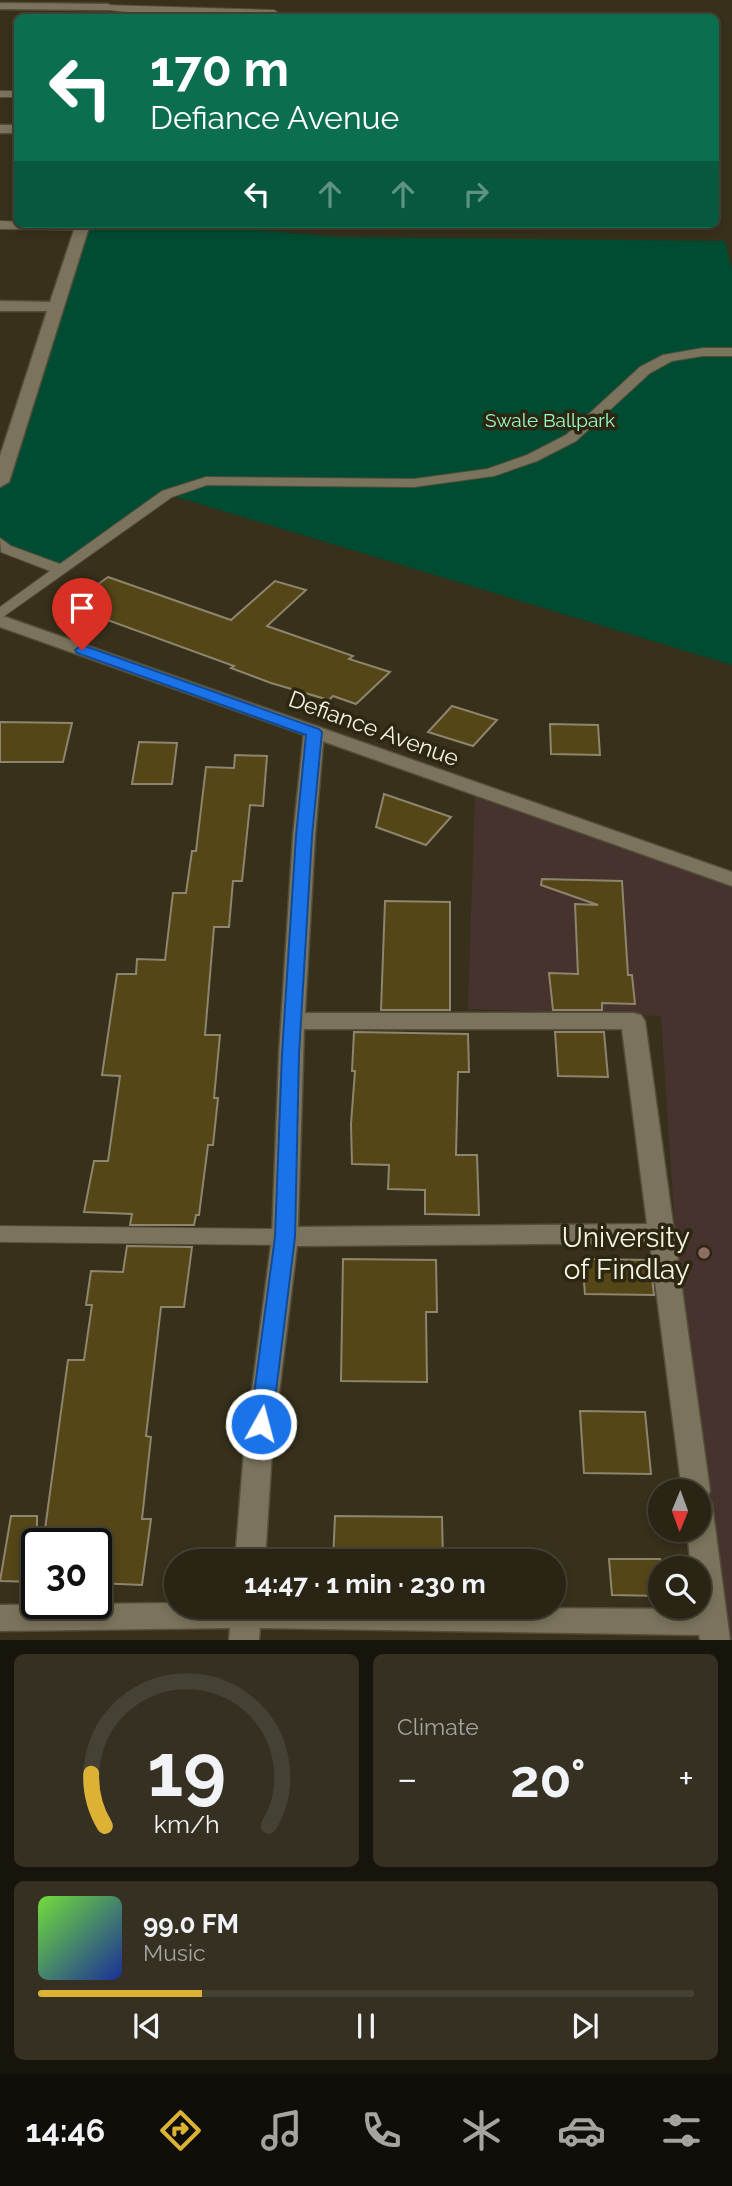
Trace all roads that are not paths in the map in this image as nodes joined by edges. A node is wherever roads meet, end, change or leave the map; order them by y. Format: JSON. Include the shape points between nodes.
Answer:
{"nodes":[{"id":1,"x":0,"y":6,"type":"edge"},
{"id":2,"x":108,"y":7,"type":"joint"},
{"id":3,"x":156,"y":10,"type":"junction"},
{"id":4,"x":167,"y":14,"type":"edge"},
{"id":5,"x":269,"y":14,"type":"edge"},
{"id":6,"x":82,"y":228,"type":"edge"},
{"id":7,"x":0,"y":306,"type":"edge"},
{"id":8,"x":57,"y":307,"type":"junction"},
{"id":9,"x":732,"y":352,"type":"edge"},
{"id":10,"x":0,"y":428,"type":"edge"},
{"id":11,"x":18,"y":428,"type":"junction"},
{"id":12,"x":0,"y":482,"type":"edge"},
{"id":13,"x":0,"y":542,"type":"edge"},
{"id":14,"x":61,"y":570,"type":"junction"},
{"id":15,"x":0,"y":614,"type":"edge"},
{"id":16,"x":0,"y":621,"type":"edge"},
{"id":17,"x":314,"y":732,"type":"junction"},
{"id":18,"x":732,"y":879,"type":"edge"},
{"id":19,"x":293,"y":1021,"type":"junction"},
{"id":20,"x":662,"y":1233,"type":"junction"},
{"id":21,"x":0,"y":1234,"type":"edge"},
{"id":22,"x":285,"y":1237,"type":"junction"},
{"id":23,"x":694,"y":1479,"type":"edge"},
{"id":24,"x":703,"y":1542,"type":"edge"},
{"id":25,"x":251,"y":1549,"type":"edge"},
{"id":26,"x":0,"y":1618,"type":"edge"},
{"id":27,"x":245,"y":1621,"type":"edge"},
{"id":28,"x":715,"y":1631,"type":"edge"}],
"edges":[{"from":1,"to":2,"type":"street"},
{"from":2,"to":3,"type":"lane"},
{"from":3,"to":4,"type":"lane"},
{"from":3,"to":5,"type":"lane"},
{"from":6,"to":8,"type":"street"},
{"from":7,"to":8,"type":"street"},
{"from":8,"to":11,"type":"street"},
{"from":9,"to":14,"type":"lane","via":[[668,358],[645,370],[571,438],[489,473],[414,483],[206,481],[167,494]]},
{"from":10,"to":11,"type":"street"},
{"from":11,"to":12,"type":"street"},
{"from":13,"to":14,"type":"lane","via":[[6,550]]},
{"from":14,"to":15,"type":"lane"},
{"from":16,"to":17,"type":"street","name":"Defiance Avenue"},
{"from":17,"to":18,"type":"street","name":"Defiance Avenue"},
{"from":17,"to":19,"type":"street"},
{"from":19,"to":20,"type":"street","via":[[633,1021]]},
{"from":19,"to":22,"type":"street"},
{"from":20,"to":22,"type":"street"},
{"from":20,"to":23,"type":"street"},
{"from":21,"to":22,"type":"lane"},
{"from":22,"to":25,"type":"street","via":[[258,1451]]},
{"from":24,"to":28,"type":"street"},
{"from":26,"to":27,"type":"street"},
{"from":27,"to":28,"type":"street"}]}
